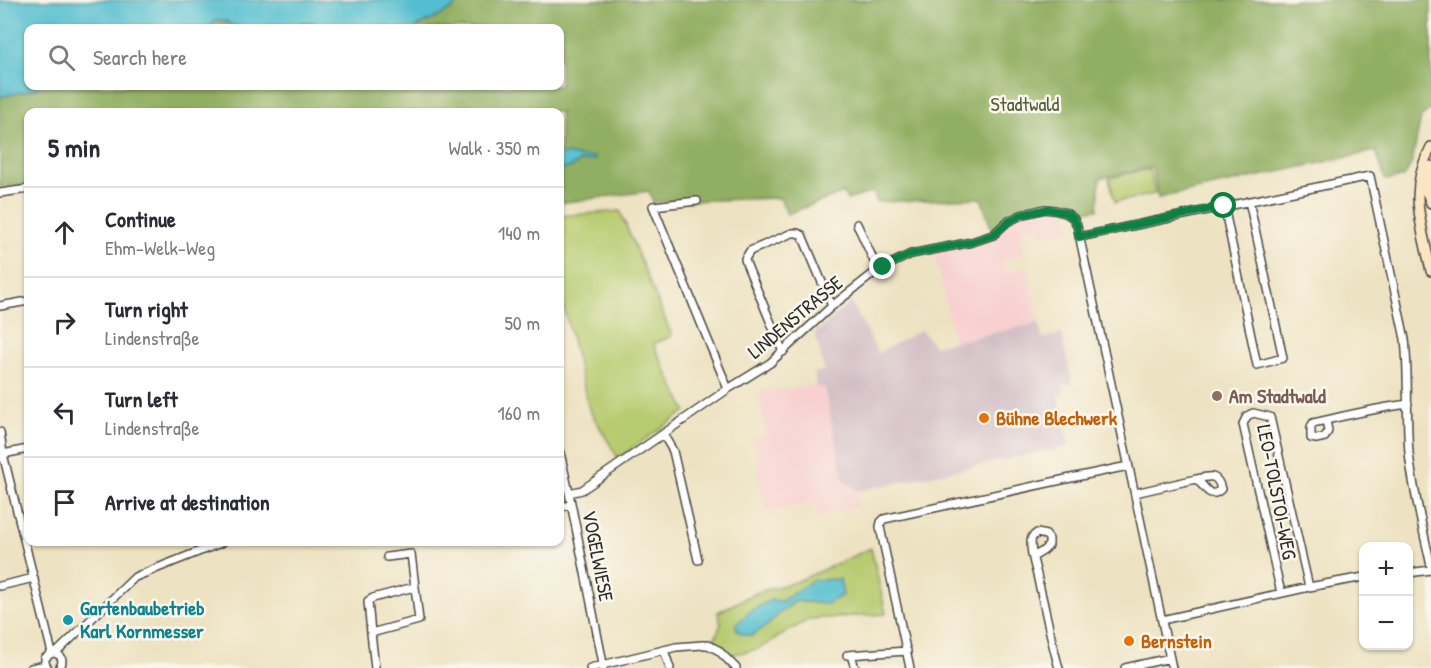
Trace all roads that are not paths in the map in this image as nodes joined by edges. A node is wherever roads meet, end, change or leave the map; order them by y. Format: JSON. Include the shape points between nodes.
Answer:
{"nodes":[{"id":1,"x":1431,"y":147,"type":"edge"},
{"id":2,"x":1431,"y":166,"type":"edge"},
{"id":3,"x":24,"y":190,"type":"edge"},
{"id":4,"x":0,"y":193,"type":"edge"},
{"id":5,"x":697,"y":201,"type":"dead end"},
{"id":6,"x":1249,"y":201,"type":"junction"},
{"id":7,"x":1431,"y":202,"type":"edge"},
{"id":8,"x":1224,"y":206,"type":"junction"},
{"id":9,"x":857,"y":224,"type":"dead end"},
{"id":10,"x":1079,"y":237,"type":"junction"},
{"id":11,"x":878,"y":270,"type":"junction"},
{"id":12,"x":1431,"y":271,"type":"edge"},
{"id":13,"x":24,"y":302,"type":"edge"},
{"id":14,"x":0,"y":306,"type":"edge"},
{"id":15,"x":832,"y":306,"type":"junction"},
{"id":16,"x":783,"y":352,"type":"junction"},
{"id":17,"x":728,"y":389,"type":"junction"},
{"id":18,"x":1408,"y":404,"type":"junction"},
{"id":19,"x":1326,"y":420,"type":"dead end"},
{"id":20,"x":0,"y":432,"type":"edge"},
{"id":21,"x":663,"y":434,"type":"junction"},
{"id":22,"x":24,"y":450,"type":"edge"},
{"id":23,"x":2,"y":455,"type":"edge"},
{"id":24,"x":1128,"y":466,"type":"junction"},
{"id":25,"x":564,"y":471,"type":"edge"},
{"id":26,"x":1196,"y":479,"type":"dead end"},
{"id":27,"x":1135,"y":493,"type":"junction"},
{"id":28,"x":569,"y":494,"type":"junction"},
{"id":29,"x":571,"y":505,"type":"junction"},
{"id":30,"x":564,"y":506,"type":"edge"},
{"id":31,"x":24,"y":540,"type":"edge"},
{"id":32,"x":26,"y":546,"type":"edge"},
{"id":33,"x":211,"y":546,"type":"edge"},
{"id":34,"x":387,"y":556,"type":"dead end"},
{"id":35,"x":1033,"y":557,"type":"dead end"},
{"id":36,"x":698,"y":560,"type":"dead end"},
{"id":37,"x":1431,"y":568,"type":"edge"},
{"id":38,"x":1413,"y":572,"type":"edge"},
{"id":39,"x":34,"y":578,"type":"junction"},
{"id":40,"x":1359,"y":578,"type":"edge"},
{"id":41,"x":0,"y":586,"type":"edge"},
{"id":42,"x":1309,"y":586,"type":"junction"},
{"id":43,"x":414,"y":587,"type":"junction"},
{"id":44,"x":1281,"y":593,"type":"junction"},
{"id":45,"x":1162,"y":620,"type":"junction"},
{"id":46,"x":370,"y":633,"type":"junction"},
{"id":47,"x":664,"y":650,"type":"junction"},
{"id":48,"x":907,"y":651,"type":"junction"},
{"id":49,"x":54,"y":653,"type":"junction"},
{"id":50,"x":1170,"y":658,"type":"junction"},
{"id":51,"x":47,"y":666,"type":"edge"},
{"id":52,"x":603,"y":666,"type":"edge"},
{"id":53,"x":31,"y":668,"type":"edge"},
{"id":54,"x":59,"y":668,"type":"edge"},
{"id":55,"x":375,"y":668,"type":"edge"},
{"id":56,"x":590,"y":668,"type":"edge"},
{"id":57,"x":670,"y":668,"type":"edge"},
{"id":58,"x":736,"y":668,"type":"edge"},
{"id":59,"x":855,"y":668,"type":"edge"},
{"id":60,"x":910,"y":668,"type":"edge"},
{"id":61,"x":1059,"y":668,"type":"edge"},
{"id":62,"x":1125,"y":668,"type":"edge"},
{"id":63,"x":1172,"y":668,"type":"edge"}],
"edges":[{"from":1,"to":12,"type":"main road","via":[[1421,172],[1418,197],[1422,238]]},
{"from":2,"to":7,"type":"main road","via":[[1426,190]]},
{"from":3,"to":4,"type":"street"},
{"from":5,"to":17,"type":"street","via":[[653,206]]},
{"from":6,"to":8,"type":"street"},
{"from":6,"to":8,"type":"street","via":[[1282,358],[1257,365]]},
{"from":6,"to":18,"type":"street","via":[[1370,176],[1405,339]]},
{"from":8,"to":10,"type":"street"},
{"from":9,"to":11,"type":"street"},
{"from":10,"to":11,"type":"street","name":"LINDENSTRASSE","via":[[1073,218],[1044,209],[1021,215],[993,235],[911,254]]},
{"from":10,"to":24,"type":"street"},
{"from":11,"to":15,"type":"street","name":"LINDENSTRASSE"},
{"from":13,"to":14,"type":"street"},
{"from":15,"to":16,"type":"street","name":"LINDENSTRASSE"},
{"from":15,"to":16,"type":"street","via":[[802,235],[792,234],[750,251],[746,264]]},
{"from":16,"to":17,"type":"street","name":"LINDENSTRASSE"},
{"from":17,"to":21,"type":"street","name":"LINDENSTRASSE"},
{"from":18,"to":19,"type":"street"},
{"from":18,"to":37,"type":"street","via":[[1411,471]]},
{"from":20,"to":23,"type":"street"},
{"from":21,"to":28,"type":"street","name":"LINDENSTRASSE","via":[[582,490]]},
{"from":21,"to":36,"type":"street","via":[[674,451]]},
{"from":22,"to":23,"type":"street"},
{"from":23,"to":31,"type":"street"},
{"from":24,"to":27,"type":"street"},
{"from":24,"to":48,"type":"street","via":[[884,519],[880,527]]},
{"from":25,"to":28,"type":"street","name":"VOGELWIESE"},
{"from":26,"to":27,"type":"street"},
{"from":27,"to":45,"type":"street"},
{"from":28,"to":29,"type":"street","name":"VOGELWIESE"},
{"from":29,"to":30,"type":"street"},
{"from":29,"to":52,"type":"street","name":"VOGELWIESE"},
{"from":32,"to":39,"type":"street"},
{"from":33,"to":49,"type":"street","via":[[135,577]]},
{"from":34,"to":43,"type":"street","via":[[411,554]]},
{"from":35,"to":61,"type":"street"},
{"from":37,"to":38,"type":"street"},
{"from":39,"to":41,"type":"street"},
{"from":39,"to":49,"type":"street"},
{"from":40,"to":42,"type":"street"},
{"from":42,"to":44,"type":"street"},
{"from":42,"to":44,"type":"street","name":"LEO-TOLSTOI-WEG","via":[[1270,417],[1253,412],[1243,424]]},
{"from":43,"to":46,"type":"street","via":[[368,601]]},
{"from":43,"to":46,"type":"street","via":[[419,620]]},
{"from":44,"to":45,"type":"street"},
{"from":45,"to":50,"type":"street"},
{"from":46,"to":55,"type":"street"},
{"from":47,"to":52,"type":"street"},
{"from":47,"to":57,"type":"street"},
{"from":47,"to":58,"type":"street","via":[[708,645]]},
{"from":48,"to":59,"type":"street","via":[[849,655]]},
{"from":48,"to":60,"type":"street"},
{"from":49,"to":51,"type":"street","via":[[45,658]]},
{"from":49,"to":54,"type":"street","via":[[62,661]]},
{"from":50,"to":62,"type":"street"},
{"from":50,"to":63,"type":"street"},
{"from":51,"to":53,"type":"street"},
{"from":52,"to":56,"type":"street"}]}
